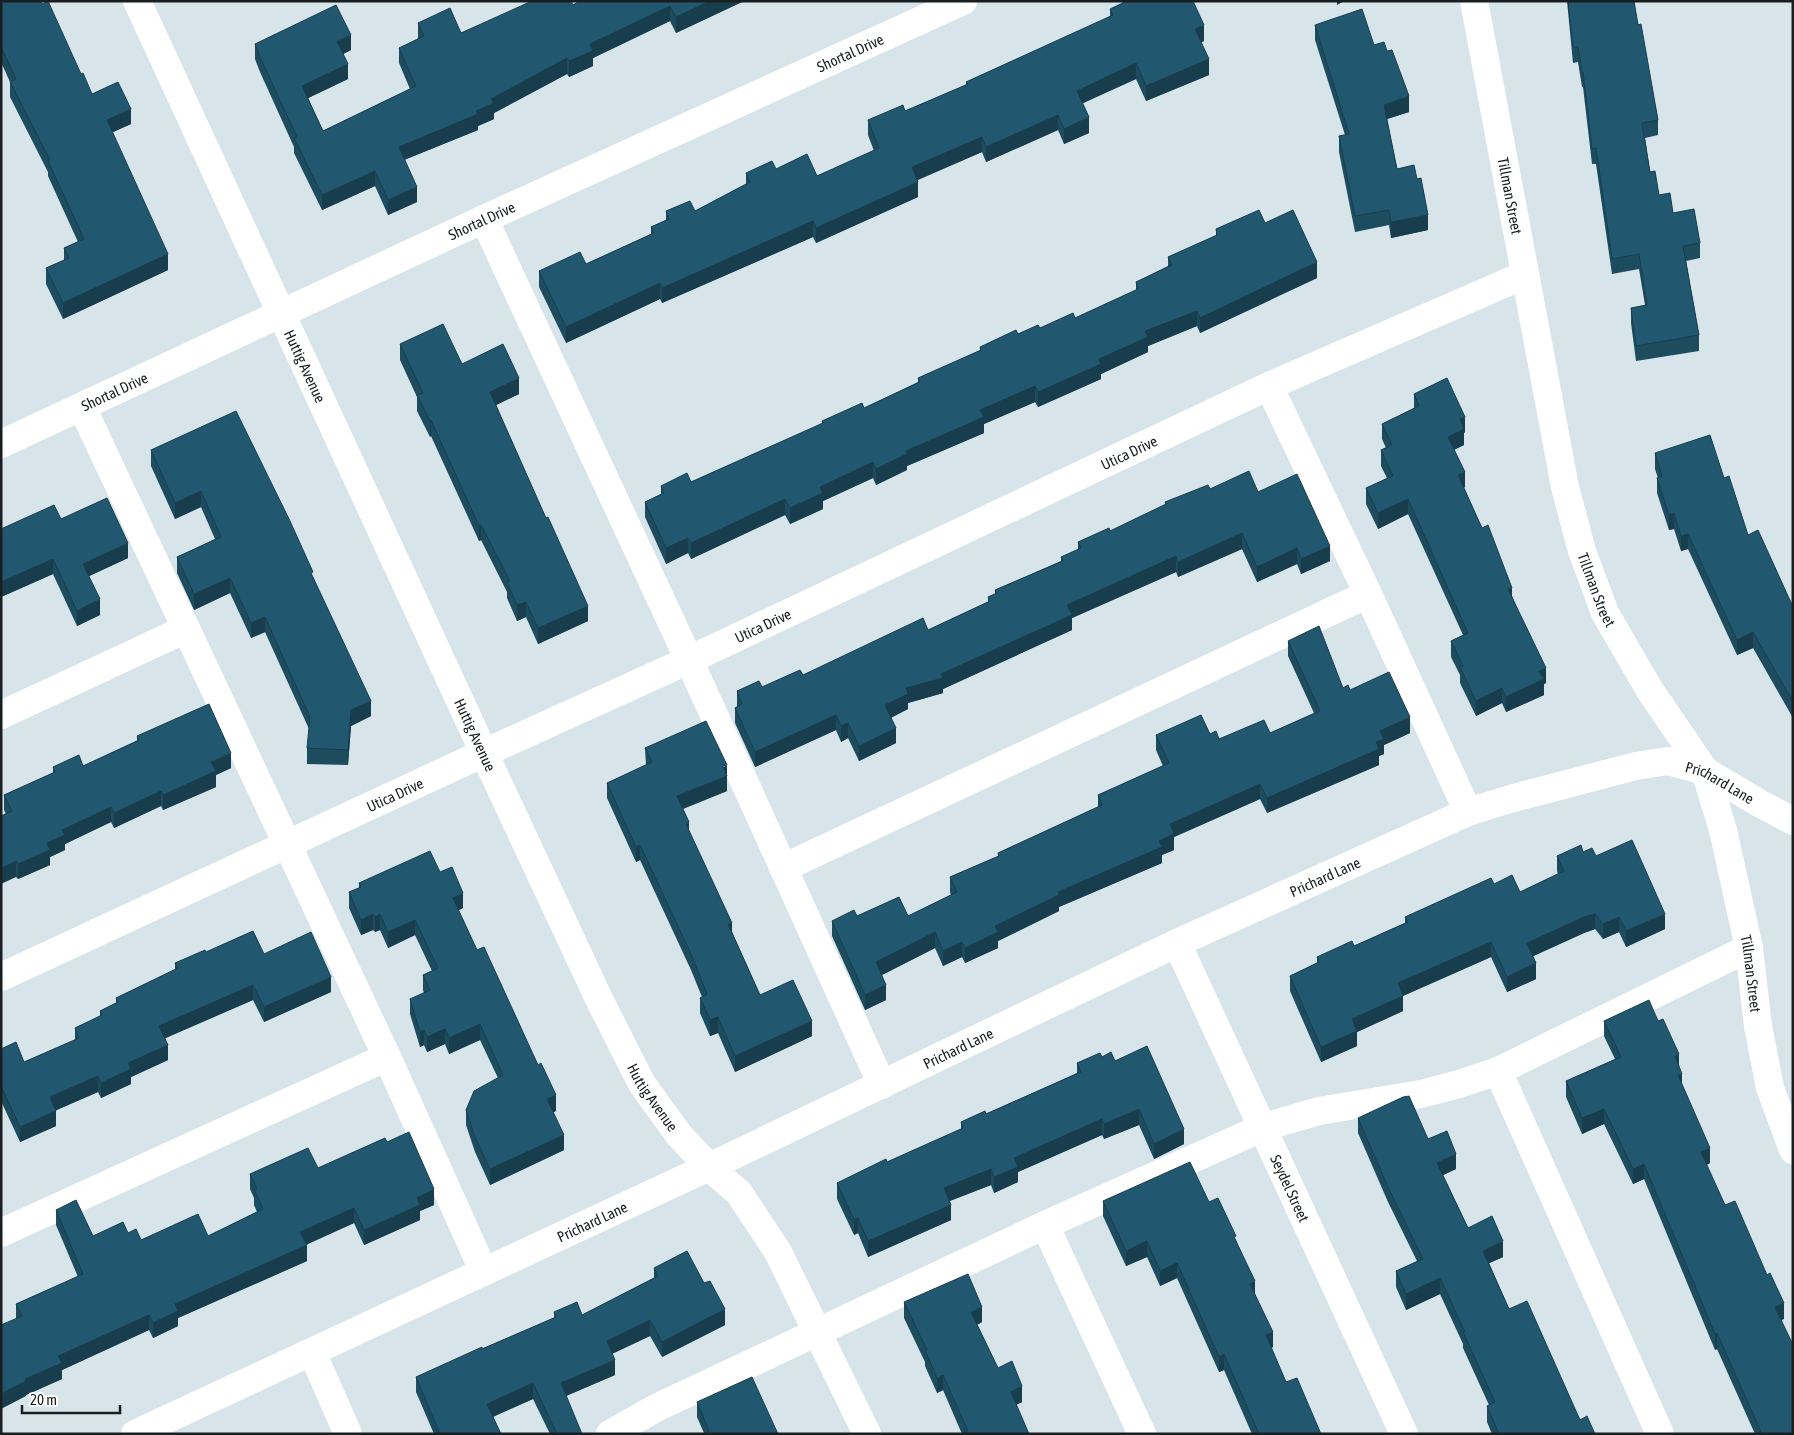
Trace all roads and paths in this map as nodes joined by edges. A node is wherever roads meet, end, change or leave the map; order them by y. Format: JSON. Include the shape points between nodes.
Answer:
{"nodes":[{"id":1,"x":138,"y":1,"type":"edge"},
{"id":2,"x":963,"y":1,"type":"edge"},
{"id":3,"x":1474,"y":1,"type":"edge"},
{"id":4,"x":484,"y":219,"type":"junction"},
{"id":5,"x":1524,"y":275,"type":"junction"},
{"id":6,"x":282,"y":313,"type":"junction"},
{"id":7,"x":1269,"y":386,"type":"junction"},
{"id":8,"x":82,"y":407,"type":"junction"},
{"id":9,"x":1,"y":444,"type":"edge"},
{"id":10,"x":1368,"y":594,"type":"junction"},
{"id":11,"x":186,"y":629,"type":"junction"},
{"id":12,"x":689,"y":660,"type":"junction"},
{"id":13,"x":1,"y":715,"type":"edge"},
{"id":14,"x":484,"y":753,"type":"junction"},
{"id":15,"x":1705,"y":771,"type":"junction"},
{"id":16,"x":1468,"y":812,"type":"junction"},
{"id":17,"x":1793,"y":821,"type":"edge"},
{"id":18,"x":288,"y":845,"type":"junction"},
{"id":19,"x":783,"y":868,"type":"junction"},
{"id":20,"x":1177,"y":943,"type":"junction"},
{"id":21,"x":1749,"y":948,"type":"junction"},
{"id":22,"x":1,"y":977,"type":"edge"},
{"id":23,"x":387,"y":1057,"type":"junction"},
{"id":24,"x":1498,"y":1071,"type":"junction"},
{"id":25,"x":882,"y":1085,"type":"junction"},
{"id":26,"x":1264,"y":1127,"type":"junction"},
{"id":27,"x":1793,"y":1150,"type":"edge"},
{"id":28,"x":709,"y":1167,"type":"junction"},
{"id":29,"x":1045,"y":1224,"type":"junction"},
{"id":30,"x":1,"y":1233,"type":"edge"},
{"id":31,"x":484,"y":1272,"type":"junction"},
{"id":32,"x":817,"y":1332,"type":"junction"},
{"id":33,"x":312,"y":1352,"type":"junction"},
{"id":34,"x":135,"y":1434,"type":"edge"},
{"id":35,"x":348,"y":1434,"type":"edge"},
{"id":36,"x":610,"y":1434,"type":"edge"},
{"id":37,"x":867,"y":1434,"type":"edge"},
{"id":38,"x":1142,"y":1434,"type":"edge"},
{"id":39,"x":1404,"y":1434,"type":"edge"},
{"id":40,"x":1660,"y":1434,"type":"edge"}],
"edges":[{"from":1,"to":6,"type":"street","name":"Huttig Avenue"},
{"from":2,"to":4,"type":"street","name":"Shortal Drive"},
{"from":3,"to":5,"type":"street","name":"Tillman Street"},
{"from":4,"to":6,"type":"street","name":"Shortal Drive"},
{"from":4,"to":12,"type":"street"},
{"from":5,"to":7,"type":"street","name":"Utica Drive"},
{"from":5,"to":15,"type":"street","name":"Tillman Street","via":[[1565,487],[1582,552],[1609,621],[1649,689]]},
{"from":6,"to":8,"type":"street","name":"Shortal Drive"},
{"from":6,"to":14,"type":"street","name":"Huttig Avenue"},
{"from":7,"to":10,"type":"street"},
{"from":7,"to":12,"type":"street","name":"Utica Drive"},
{"from":8,"to":9,"type":"street","name":"Shortal Drive"},
{"from":8,"to":11,"type":"street"},
{"from":10,"to":16,"type":"street"},
{"from":10,"to":19,"type":"street"},
{"from":11,"to":13,"type":"street"},
{"from":11,"to":18,"type":"street"},
{"from":12,"to":14,"type":"street","name":"Utica Drive"},
{"from":12,"to":19,"type":"street"},
{"from":14,"to":18,"type":"street","name":"Utica Drive"},
{"from":14,"to":28,"type":"street","name":"Huttig Avenue","via":[[642,1084],[679,1135]]},
{"from":15,"to":16,"type":"street","name":"Prichard Lane","via":[[1668,761],[1609,773]]},
{"from":15,"to":17,"type":"street","name":"Prichard Lane"},
{"from":15,"to":21,"type":"street","name":"Tillman Street","via":[[1723,830]]},
{"from":16,"to":20,"type":"street","name":"Prichard Lane"},
{"from":18,"to":22,"type":"street","name":"Utica Drive"},
{"from":18,"to":23,"type":"street"},
{"from":19,"to":25,"type":"street"},
{"from":20,"to":25,"type":"street","name":"Prichard Lane"},
{"from":20,"to":26,"type":"street","name":"Seydel Street"},
{"from":21,"to":24,"type":"street"},
{"from":21,"to":27,"type":"street","name":"Tillman Street","via":[[1758,1026],[1770,1088]]},
{"from":23,"to":30,"type":"street"},
{"from":23,"to":31,"type":"street"},
{"from":24,"to":26,"type":"street","via":[[1421,1094],[1319,1112]]},
{"from":24,"to":40,"type":"street"},
{"from":25,"to":28,"type":"street","name":"Prichard Lane"},
{"from":26,"to":29,"type":"street"},
{"from":26,"to":39,"type":"street","name":"Seydel Street"},
{"from":28,"to":31,"type":"street","name":"Prichard Lane"},
{"from":28,"to":32,"type":"street","name":"Huttig Avenue","via":[[738,1193],[778,1252]]},
{"from":29,"to":32,"type":"street"},
{"from":29,"to":38,"type":"street"},
{"from":31,"to":33,"type":"street","name":"Prichard Lane"},
{"from":32,"to":36,"type":"street","via":[[656,1408]]},
{"from":32,"to":37,"type":"street","name":"Huttig Avenue"},
{"from":33,"to":34,"type":"street","name":"Prichard Lane"},
{"from":33,"to":35,"type":"street"}]}
